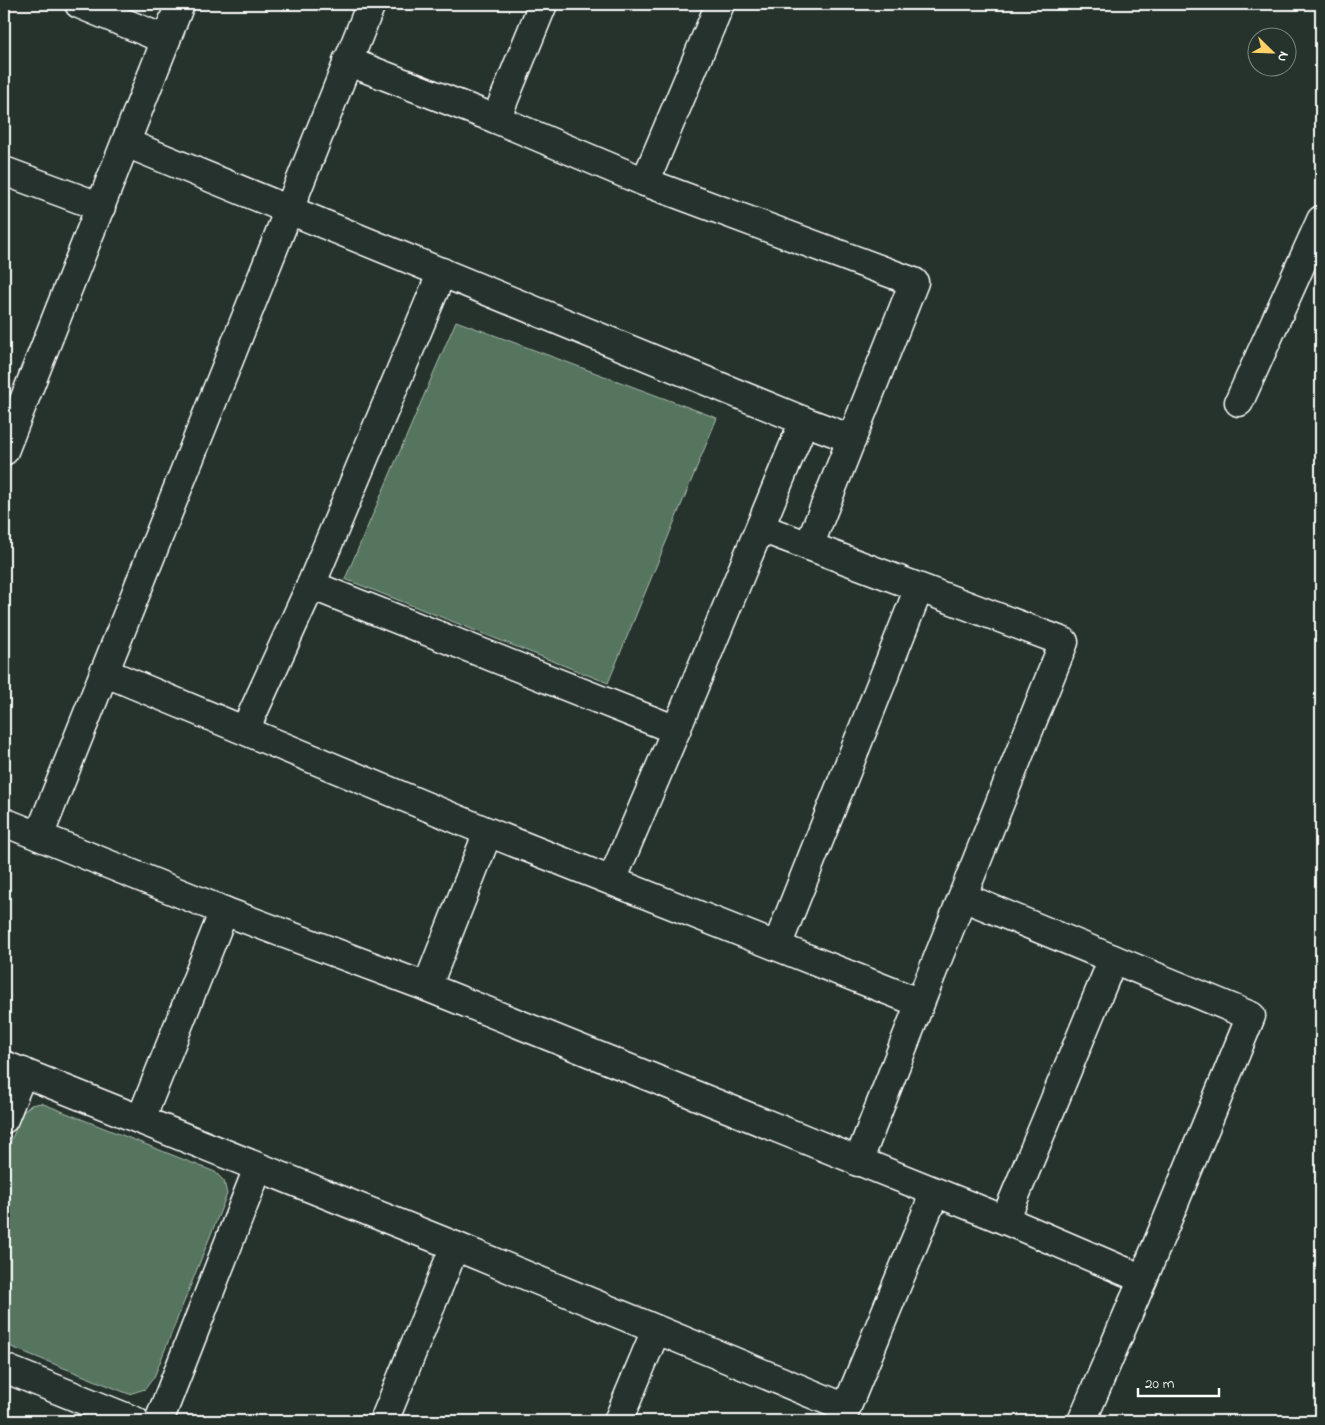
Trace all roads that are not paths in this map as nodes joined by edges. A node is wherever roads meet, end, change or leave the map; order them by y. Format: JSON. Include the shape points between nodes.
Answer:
{"nodes":[{"id":1,"x":79,"y":4,"type":"edge"},
{"id":2,"x":180,"y":4,"type":"edge"},
{"id":3,"x":370,"y":4,"type":"edge"},
{"id":4,"x":543,"y":4,"type":"edge"},
{"id":5,"x":720,"y":4,"type":"edge"},
{"id":6,"x":166,"y":40,"type":"junction"},
{"id":7,"x":347,"y":61,"type":"junction"},
{"id":8,"x":496,"y":119,"type":"junction"},
{"id":9,"x":126,"y":143,"type":"junction"},
{"id":10,"x":4,"y":171,"type":"edge"},
{"id":11,"x":645,"y":182,"type":"junction"},
{"id":12,"x":101,"y":207,"type":"junction"},
{"id":13,"x":288,"y":209,"type":"junction"},
{"id":14,"x":1321,"y":220,"type":"edge"},
{"id":15,"x":442,"y":272,"type":"junction"},
{"id":16,"x":1239,"y":402,"type":"dead end"},
{"id":17,"x":804,"y":421,"type":"junction"},
{"id":18,"x":852,"y":438,"type":"junction"},
{"id":19,"x":4,"y":451,"type":"edge"},
{"id":20,"x":760,"y":528,"type":"junction"},
{"id":21,"x":809,"y":546,"type":"junction"},
{"id":22,"x":311,"y":585,"type":"junction"},
{"id":23,"x":919,"y":588,"type":"junction"},
{"id":24,"x":104,"y":672,"type":"junction"},
{"id":25,"x":246,"y":730,"type":"junction"},
{"id":26,"x":676,"y":730,"type":"junction"},
{"id":27,"x":4,"y":822,"type":"edge"},
{"id":28,"x":488,"y":832,"type":"junction"},
{"id":29,"x":39,"y":836,"type":"junction"},
{"id":30,"x":612,"y":880,"type":"junction"},
{"id":31,"x":963,"y":897,"type":"junction"},
{"id":32,"x":224,"y":911,"type":"junction"},
{"id":33,"x":777,"y":946,"type":"junction"},
{"id":34,"x":1113,"y":959,"type":"junction"},
{"id":35,"x":427,"y":987,"type":"junction"},
{"id":36,"x":920,"y":1003,"type":"junction"},
{"id":37,"x":14,"y":1068,"type":"edge"},
{"id":38,"x":4,"y":1119,"type":"edge"},
{"id":39,"x":141,"y":1119,"type":"junction"},
{"id":40,"x":858,"y":1162,"type":"junction"},
{"id":41,"x":258,"y":1168,"type":"junction"},
{"id":42,"x":934,"y":1192,"type":"junction"},
{"id":43,"x":1004,"y":1220,"type":"junction"},
{"id":44,"x":455,"y":1246,"type":"junction"},
{"id":45,"x":1143,"y":1279,"type":"junction"},
{"id":46,"x":656,"y":1330,"type":"junction"},
{"id":47,"x":4,"y":1368,"type":"edge"},
{"id":48,"x":843,"y":1415,"type":"edge"},
{"id":49,"x":135,"y":1421,"type":"edge"},
{"id":50,"x":159,"y":1421,"type":"edge"},
{"id":51,"x":384,"y":1421,"type":"edge"},
{"id":52,"x":618,"y":1421,"type":"edge"},
{"id":53,"x":1082,"y":1421,"type":"edge"}],
"edges":[{"from":1,"to":6,"type":"street"},
{"from":2,"to":6,"type":"street"},
{"from":3,"to":7,"type":"street"},
{"from":4,"to":8,"type":"street"},
{"from":5,"to":11,"type":"street"},
{"from":6,"to":9,"type":"street"},
{"from":7,"to":8,"type":"street"},
{"from":7,"to":13,"type":"street"},
{"from":8,"to":11,"type":"street"},
{"from":9,"to":12,"type":"street"},
{"from":9,"to":13,"type":"street"},
{"from":10,"to":12,"type":"street"},
{"from":11,"to":18,"type":"street","via":[[914,282]]},
{"from":12,"to":19,"type":"street"},
{"from":13,"to":15,"type":"street"},
{"from":13,"to":24,"type":"street"},
{"from":14,"to":16,"type":"street"},
{"from":15,"to":17,"type":"street"},
{"from":15,"to":22,"type":"street"},
{"from":17,"to":18,"type":"street"},
{"from":17,"to":20,"type":"street"},
{"from":18,"to":21,"type":"street"},
{"from":20,"to":21,"type":"street"},
{"from":20,"to":26,"type":"street"},
{"from":21,"to":23,"type":"street"},
{"from":22,"to":25,"type":"street"},
{"from":22,"to":26,"type":"street"},
{"from":23,"to":31,"type":"street","via":[[1064,642]]},
{"from":23,"to":33,"type":"street"},
{"from":24,"to":25,"type":"street"},
{"from":24,"to":29,"type":"street"},
{"from":25,"to":28,"type":"street"},
{"from":26,"to":30,"type":"street"},
{"from":27,"to":29,"type":"street"},
{"from":28,"to":30,"type":"street"},
{"from":28,"to":35,"type":"street"},
{"from":29,"to":32,"type":"street"},
{"from":30,"to":33,"type":"street"},
{"from":31,"to":34,"type":"street"},
{"from":31,"to":36,"type":"street"},
{"from":32,"to":35,"type":"street"},
{"from":32,"to":39,"type":"street"},
{"from":33,"to":36,"type":"street"},
{"from":34,"to":43,"type":"street"},
{"from":34,"to":45,"type":"street","via":[[1251,1016]]},
{"from":35,"to":40,"type":"street"},
{"from":36,"to":40,"type":"street"},
{"from":37,"to":38,"type":"street"},
{"from":37,"to":39,"type":"street"},
{"from":39,"to":41,"type":"street"},
{"from":40,"to":42,"type":"street"},
{"from":41,"to":44,"type":"street"},
{"from":41,"to":50,"type":"street"},
{"from":42,"to":43,"type":"street"},
{"from":42,"to":48,"type":"street"},
{"from":43,"to":45,"type":"street"},
{"from":44,"to":46,"type":"street"},
{"from":44,"to":51,"type":"street"},
{"from":45,"to":53,"type":"street"},
{"from":46,"to":48,"type":"street"},
{"from":46,"to":52,"type":"street"},
{"from":47,"to":49,"type":"street"}]}
